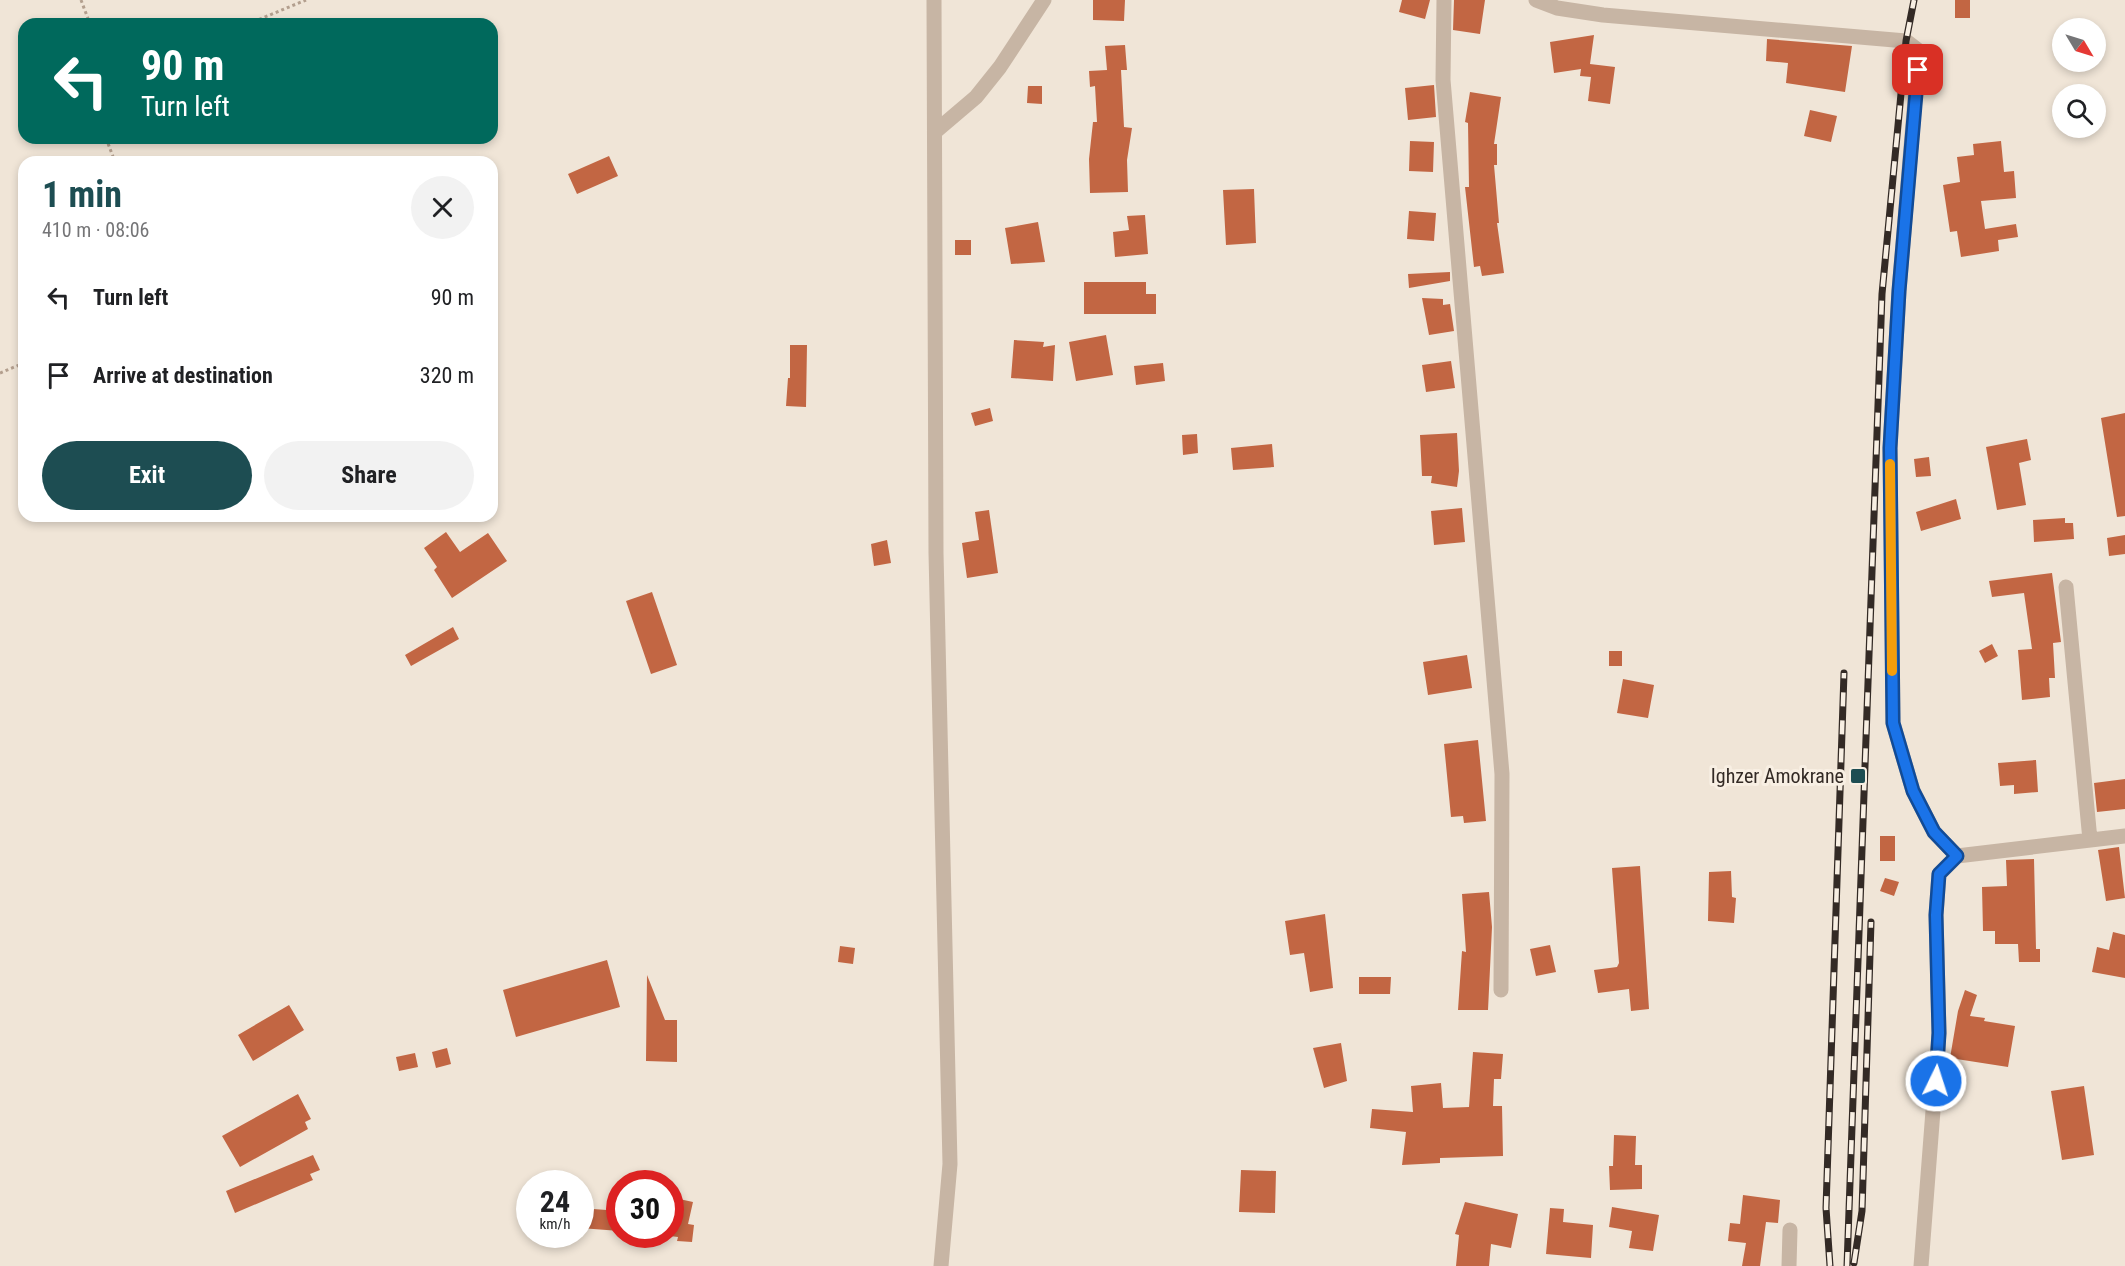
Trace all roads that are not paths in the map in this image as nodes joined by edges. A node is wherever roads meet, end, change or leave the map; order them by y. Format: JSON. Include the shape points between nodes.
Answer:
{"nodes":[{"id":1,"x":934,"y":0,"type":"edge"},
{"id":2,"x":1044,"y":0,"type":"edge"},
{"id":3,"x":1444,"y":0,"type":"edge"},
{"id":4,"x":1536,"y":0,"type":"edge"},
{"id":5,"x":936,"y":131,"type":"junction"},
{"id":6,"x":2066,"y":587,"type":"dead end"},
{"id":7,"x":2125,"y":836,"type":"edge"},
{"id":8,"x":2090,"y":840,"type":"junction"},
{"id":9,"x":1957,"y":856,"type":"junction"},
{"id":10,"x":1501,"y":990,"type":"dead end"},
{"id":11,"x":1790,"y":1230,"type":"dead end"},
{"id":12,"x":941,"y":1266,"type":"edge"},
{"id":13,"x":1789,"y":1266,"type":"edge"},
{"id":14,"x":1921,"y":1266,"type":"edge"}],
"edges":[{"from":1,"to":5,"type":"street"},
{"from":2,"to":5,"type":"street","via":[[976,97]]},
{"from":3,"to":10,"type":"street","via":[[1443,80],[1502,774]]},
{"from":4,"to":9,"type":"street","via":[[1557,8],[1603,15],[1906,41],[1919,51],[1890,448],[1893,723],[1913,791],[1934,832]]},
{"from":5,"to":12,"type":"street","via":[[937,577],[950,1164]]},
{"from":6,"to":8,"type":"street"},
{"from":7,"to":8,"type":"street"},
{"from":8,"to":9,"type":"street"},
{"from":9,"to":14,"type":"street","via":[[1939,874],[1939,1033]]},
{"from":11,"to":13,"type":"street"}]}
